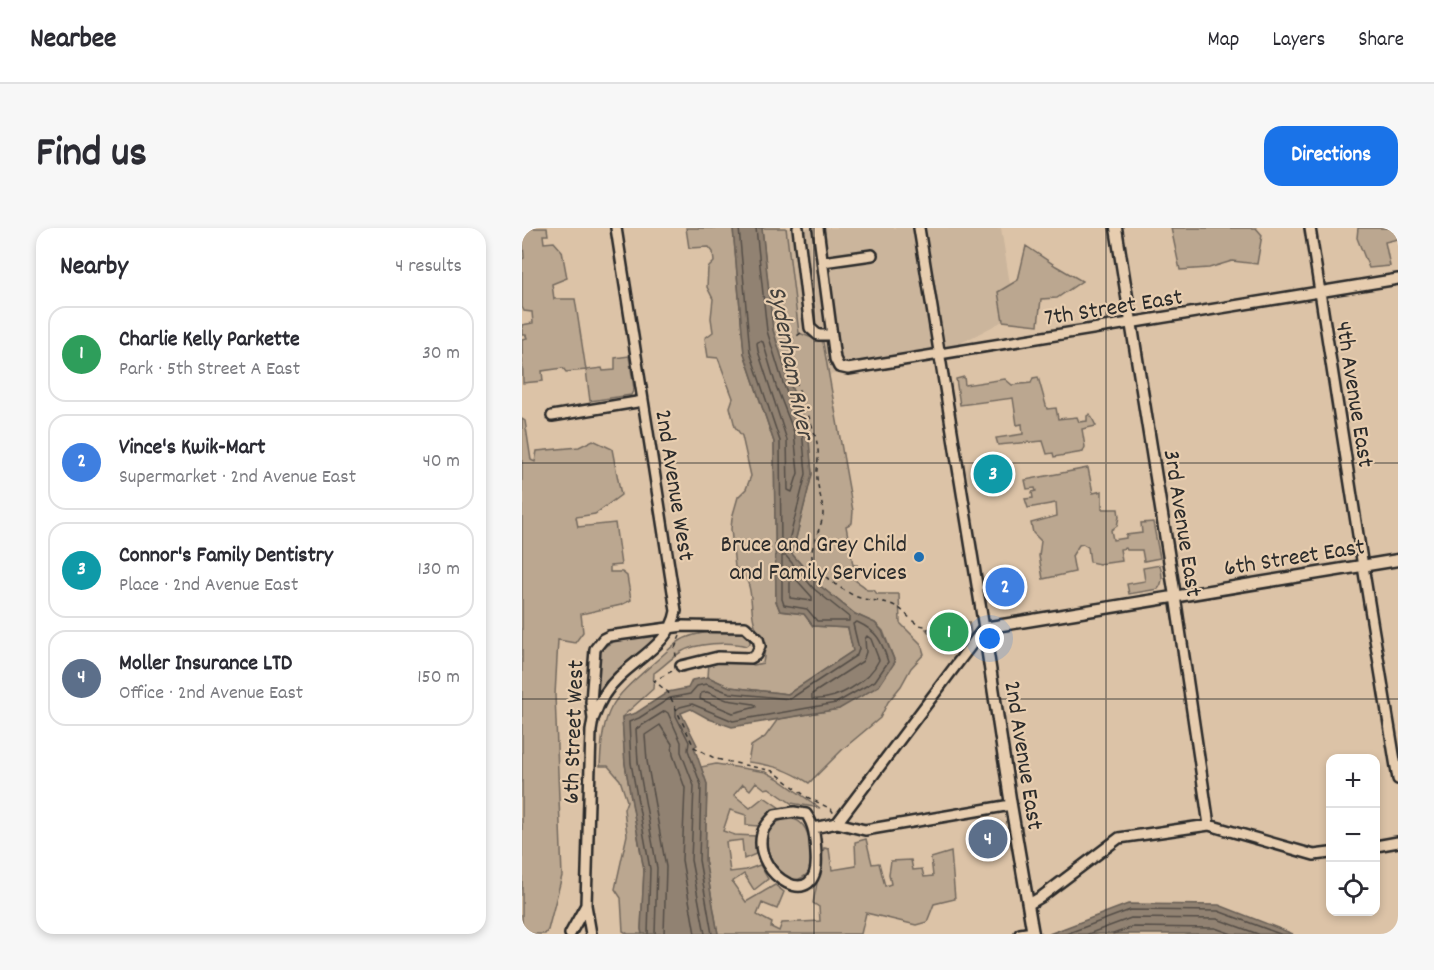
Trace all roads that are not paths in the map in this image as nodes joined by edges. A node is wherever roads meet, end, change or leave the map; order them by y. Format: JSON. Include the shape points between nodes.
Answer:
{"nodes":[{"id":1,"x":616,"y":228,"type":"edge"},
{"id":2,"x":798,"y":228,"type":"edge"},
{"id":3,"x":818,"y":228,"type":"edge"},
{"id":4,"x":919,"y":228,"type":"edge"},
{"id":5,"x":1116,"y":228,"type":"edge"},
{"id":6,"x":1310,"y":228,"type":"edge"},
{"id":7,"x":872,"y":255,"type":"dead end"},
{"id":8,"x":823,"y":262,"type":"junction"},
{"id":9,"x":1398,"y":279,"type":"edge"},
{"id":10,"x":1321,"y":292,"type":"junction"},
{"id":11,"x":1130,"y":323,"type":"junction"},
{"id":12,"x":832,"y":335,"type":"junction"},
{"id":13,"x":940,"y":354,"type":"junction"},
{"id":14,"x":643,"y":401,"type":"junction"},
{"id":15,"x":552,"y":416,"type":"dead end"},
{"id":16,"x":1398,"y":561,"type":"edge"},
{"id":17,"x":1362,"y":566,"type":"junction"},
{"id":18,"x":1174,"y":596,"type":"junction"},
{"id":19,"x":671,"y":627,"type":"junction"},
{"id":20,"x":984,"y":627,"type":"junction"},
{"id":21,"x":679,"y":662,"type":"road end"},
{"id":22,"x":593,"y":719,"type":"junction"},
{"id":23,"x":1398,"y":779,"type":"edge"},
{"id":24,"x":1011,"y":805,"type":"junction"},
{"id":25,"x":837,"y":823,"type":"junction"},
{"id":26,"x":1209,"y":825,"type":"junction"},
{"id":27,"x":814,"y":828,"type":"junction"},
{"id":28,"x":1398,"y":842,"type":"edge"},
{"id":29,"x":1380,"y":845,"type":"edge"},
{"id":30,"x":1326,"y":854,"type":"edge"},
{"id":31,"x":1029,"y":904,"type":"junction"},
{"id":32,"x":586,"y":905,"type":"junction"},
{"id":33,"x":1033,"y":933,"type":"edge"},
{"id":34,"x":570,"y":934,"type":"edge"},
{"id":35,"x":591,"y":934,"type":"edge"},
{"id":36,"x":1020,"y":934,"type":"edge"}],
"edges":[{"from":1,"to":14,"type":"street","name":"2nd Avenue West"},
{"from":2,"to":12,"type":"street","via":[[810,328],[818,335]]},
{"from":3,"to":8,"type":"street"},
{"from":4,"to":13,"type":"street","name":"2nd Avenue East"},
{"from":5,"to":11,"type":"main road","name":"3rd Avenue East"},
{"from":6,"to":10,"type":"street","name":"4th Avenue East"},
{"from":7,"to":8,"type":"street"},
{"from":8,"to":12,"type":"street"},
{"from":9,"to":10,"type":"street","name":"7th Street East"},
{"from":10,"to":11,"type":"street","name":"7th Street East"},
{"from":10,"to":17,"type":"street","name":"4th Avenue East"},
{"from":11,"to":13,"type":"street","name":"7th Street East"},
{"from":11,"to":18,"type":"main road","name":"3rd Avenue East"},
{"from":12,"to":13,"type":"street","name":"7th Street East","via":[[836,363],[848,369]]},
{"from":13,"to":20,"type":"street","name":"2nd Avenue East"},
{"from":14,"to":15,"type":"street"},
{"from":14,"to":19,"type":"street","name":"2nd Avenue West","via":[[676,602]]},
{"from":16,"to":17,"type":"main road","name":"6th Street East"},
{"from":17,"to":18,"type":"main road","name":"6th Street East"},
{"from":17,"to":23,"type":"street","name":"4th Avenue East"},
{"from":18,"to":20,"type":"main road","name":"6th Street East"},
{"from":18,"to":26,"type":"street","name":"3rd Avenue East"},
{"from":19,"to":21,"type":"street","name":"6th Street West","via":[[745,627],[760,646],[751,658]]},
{"from":19,"to":22,"type":"street","via":[[662,640],[617,678]]},
{"from":19,"to":22,"type":"street","name":"6th Street West","via":[[609,636],[598,643],[592,681]]},
{"from":20,"to":24,"type":"main road","name":"2nd Avenue East"},
{"from":20,"to":25,"type":"street"},
{"from":22,"to":32,"type":"street","name":"6th Street West"},
{"from":24,"to":25,"type":"street","via":[[865,830]]},
{"from":24,"to":31,"type":"main road","name":"2nd Avenue East"},
{"from":25,"to":27,"type":"street"},
{"from":26,"to":30,"type":"street","via":[[1314,855]]},
{"from":26,"to":31,"type":"street","via":[[1119,838]]},
{"from":27,"to":27,"type":"street","via":[[806,814],[794,812],[775,815],[769,822],[762,833],[761,848],[777,878],[800,886],[811,880],[816,870]]},
{"from":28,"to":29,"type":"street"},
{"from":31,"to":33,"type":"main road","name":"2nd Avenue East"},
{"from":32,"to":34,"type":"street"},
{"from":32,"to":35,"type":"street"},
{"from":33,"to":36,"type":"street"}]}
